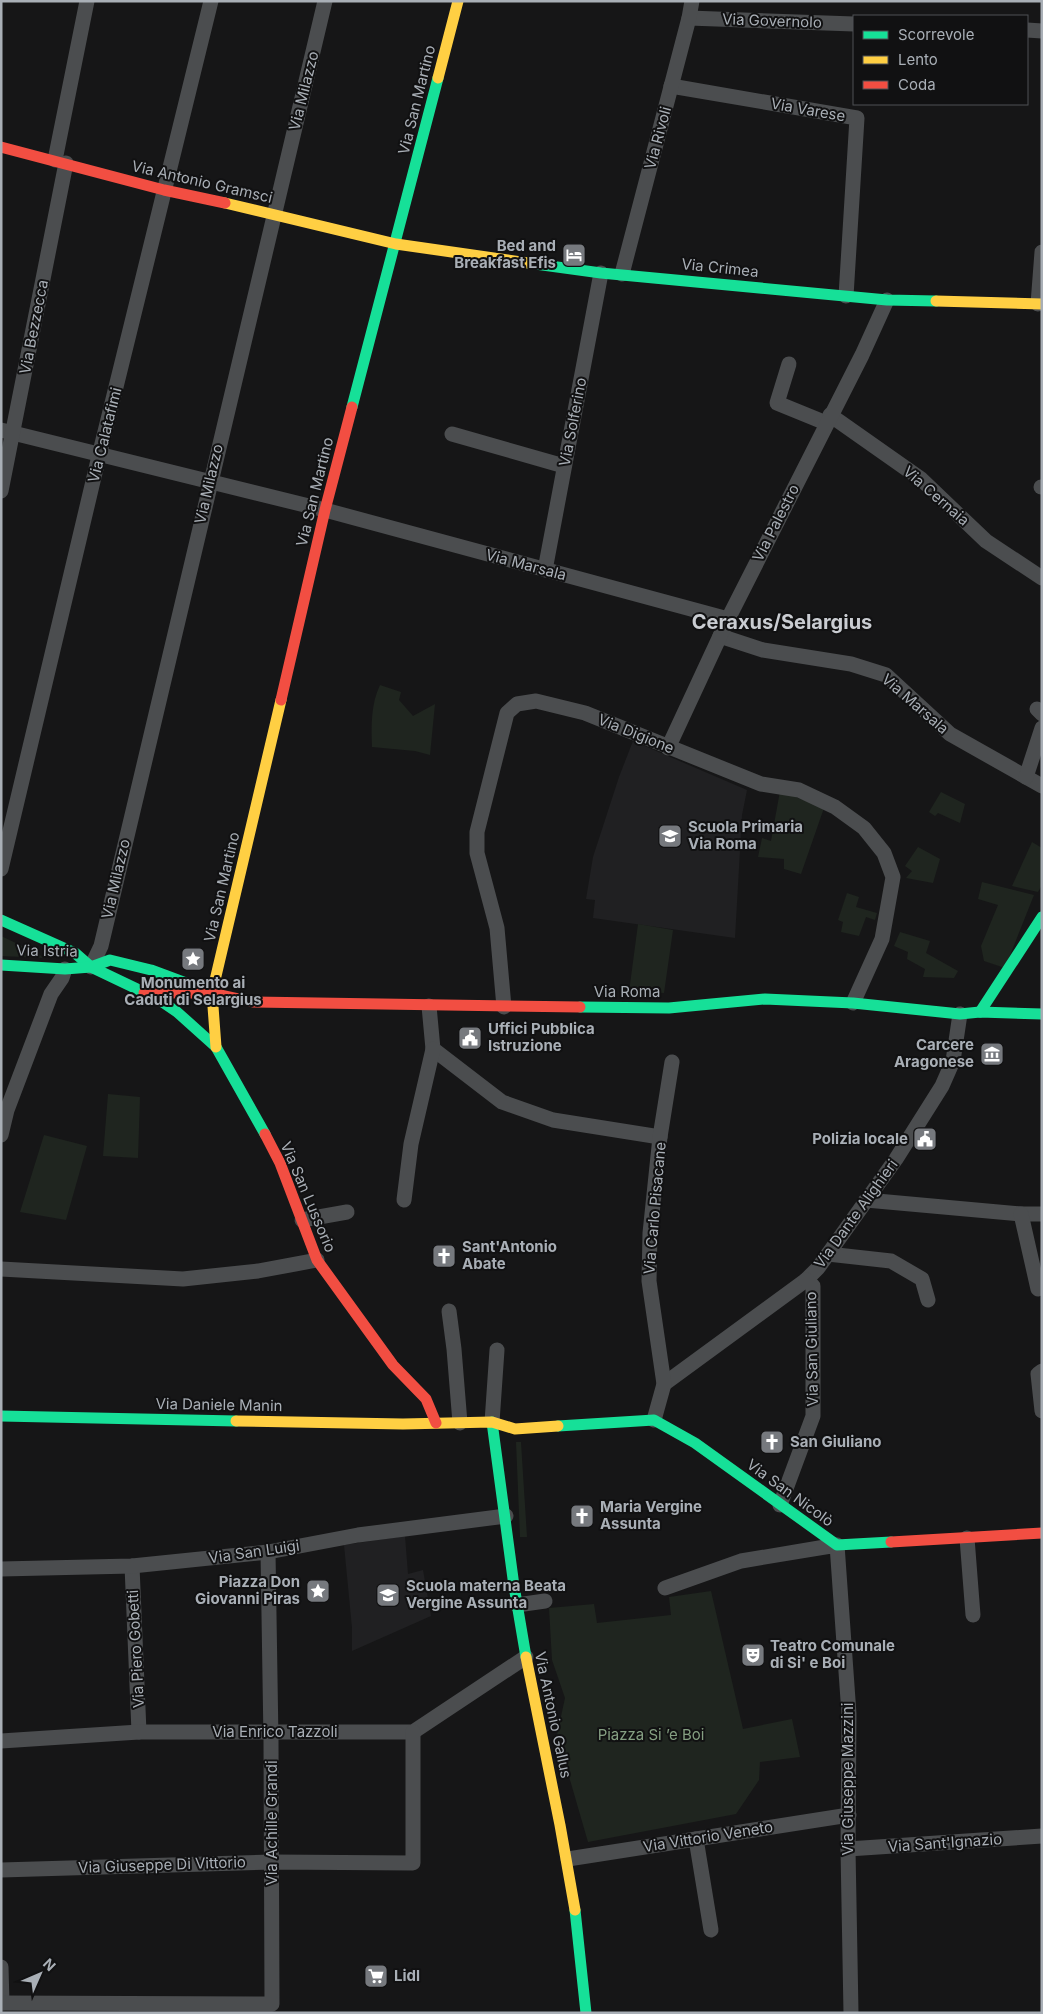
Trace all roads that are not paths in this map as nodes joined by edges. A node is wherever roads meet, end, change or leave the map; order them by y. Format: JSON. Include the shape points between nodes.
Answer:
{"nodes":[{"id":1,"x":87,"y":1,"type":"edge"},
{"id":2,"x":211,"y":1,"type":"edge"},
{"id":3,"x":325,"y":1,"type":"edge"},
{"id":4,"x":458,"y":1,"type":"edge"},
{"id":5,"x":692,"y":1,"type":"edge"},
{"id":6,"x":689,"y":18,"type":"junction"},
{"id":7,"x":853,"y":24,"type":"edge"},
{"id":8,"x":1028,"y":30,"type":"edge"},
{"id":9,"x":1042,"y":31,"type":"edge"},
{"id":10,"x":671,"y":86,"type":"junction"},
{"id":11,"x":1,"y":147,"type":"edge"},
{"id":12,"x":61,"y":162,"type":"junction"},
{"id":13,"x":164,"y":190,"type":"junction"},
{"id":14,"x":274,"y":214,"type":"junction"},
{"id":15,"x":396,"y":244,"type":"junction"},
{"id":16,"x":1042,"y":252,"type":"edge"},
{"id":17,"x":602,"y":273,"type":"junction"},
{"id":18,"x":622,"y":274,"type":"junction"},
{"id":19,"x":846,"y":296,"type":"junction"},
{"id":20,"x":887,"y":300,"type":"junction"},
{"id":21,"x":1040,"y":304,"type":"edge"},
{"id":22,"x":789,"y":364,"type":"dead end"},
{"id":23,"x":828,"y":419,"type":"junction"},
{"id":24,"x":8,"y":432,"type":"edge"},
{"id":25,"x":452,"y":434,"type":"dead end"},
{"id":26,"x":99,"y":456,"type":"junction"},
{"id":27,"x":564,"y":466,"type":"junction"},
{"id":28,"x":210,"y":482,"type":"junction"},
{"id":29,"x":1,"y":491,"type":"edge"},
{"id":30,"x":325,"y":510,"type":"junction"},
{"id":31,"x":545,"y":570,"type":"junction"},
{"id":32,"x":1042,"y":578,"type":"edge"},
{"id":33,"x":728,"y":619,"type":"junction"},
{"id":34,"x":720,"y":636,"type":"junction"},
{"id":35,"x":1042,"y":728,"type":"edge"},
{"id":36,"x":668,"y":748,"type":"junction"},
{"id":37,"x":1026,"y":777,"type":"junction"},
{"id":38,"x":1042,"y":786,"type":"edge"},
{"id":39,"x":1,"y":869,"type":"edge"},
{"id":40,"x":1042,"y":917,"type":"edge"},
{"id":41,"x":1,"y":920,"type":"edge"},
{"id":42,"x":1,"y":965,"type":"edge"},
{"id":43,"x":91,"y":967,"type":"junction"},
{"id":44,"x":65,"y":969,"type":"junction"},
{"id":45,"x":144,"y":993,"type":"junction"},
{"id":46,"x":212,"y":994,"type":"junction"},
{"id":47,"x":853,"y":1003,"type":"junction"},
{"id":48,"x":429,"y":1006,"type":"junction"},
{"id":49,"x":504,"y":1007,"type":"junction"},
{"id":50,"x":980,"y":1012,"type":"junction"},
{"id":51,"x":960,"y":1014,"type":"junction"},
{"id":52,"x":1042,"y":1014,"type":"edge"},
{"id":53,"x":216,"y":1047,"type":"junction"},
{"id":54,"x":434,"y":1049,"type":"junction"},
{"id":55,"x":672,"y":1062,"type":"dead end"},
{"id":56,"x":1,"y":1135,"type":"edge"},
{"id":57,"x":660,"y":1137,"type":"junction"},
{"id":58,"x":404,"y":1200,"type":"dead end"},
{"id":59,"x":866,"y":1200,"type":"junction"},
{"id":60,"x":348,"y":1212,"type":"dead end"},
{"id":61,"x":1021,"y":1214,"type":"junction"},
{"id":62,"x":1042,"y":1214,"type":"edge"},
{"id":63,"x":302,"y":1220,"type":"junction"},
{"id":64,"x":828,"y":1254,"type":"junction"},
{"id":65,"x":317,"y":1260,"type":"junction"},
{"id":66,"x":1,"y":1268,"type":"edge"},
{"id":67,"x":806,"y":1280,"type":"junction"},
{"id":68,"x":1038,"y":1290,"type":"dead end"},
{"id":69,"x":928,"y":1300,"type":"dead end"},
{"id":70,"x":449,"y":1311,"type":"dead end"},
{"id":71,"x":497,"y":1350,"type":"dead end"},
{"id":72,"x":1042,"y":1371,"type":"edge"},
{"id":73,"x":664,"y":1384,"type":"junction"},
{"id":74,"x":1042,"y":1411,"type":"edge"},
{"id":75,"x":1,"y":1416,"type":"edge"},
{"id":76,"x":654,"y":1420,"type":"junction"},
{"id":77,"x":492,"y":1422,"type":"junction"},
{"id":78,"x":436,"y":1423,"type":"junction"},
{"id":79,"x":460,"y":1423,"type":"junction"},
{"id":80,"x":780,"y":1505,"type":"junction"},
{"id":81,"x":506,"y":1516,"type":"junction"},
{"id":82,"x":1042,"y":1533,"type":"edge"},
{"id":83,"x":967,"y":1538,"type":"junction"},
{"id":84,"x":836,"y":1545,"type":"junction"},
{"id":85,"x":268,"y":1552,"type":"junction"},
{"id":86,"x":132,"y":1566,"type":"junction"},
{"id":87,"x":1,"y":1569,"type":"edge"},
{"id":88,"x":665,"y":1588,"type":"dead end"},
{"id":89,"x":545,"y":1601,"type":"dead end"},
{"id":90,"x":517,"y":1605,"type":"junction"},
{"id":91,"x":973,"y":1615,"type":"dead end"},
{"id":92,"x":526,"y":1656,"type":"junction"},
{"id":93,"x":271,"y":1731,"type":"junction"},
{"id":94,"x":140,"y":1732,"type":"junction"},
{"id":95,"x":413,"y":1732,"type":"junction"},
{"id":96,"x":1,"y":1741,"type":"edge"},
{"id":97,"x":849,"y":1815,"type":"junction"},
{"id":98,"x":1042,"y":1836,"type":"edge"},
{"id":99,"x":696,"y":1839,"type":"junction"},
{"id":100,"x":848,"y":1849,"type":"junction"},
{"id":101,"x":568,"y":1859,"type":"junction"},
{"id":102,"x":272,"y":1862,"type":"junction"},
{"id":103,"x":1,"y":1870,"type":"edge"},
{"id":104,"x":711,"y":1930,"type":"dead end"},
{"id":105,"x":1,"y":1967,"type":"edge"},
{"id":106,"x":2,"y":2003,"type":"edge"},
{"id":107,"x":586,"y":2013,"type":"edge"},
{"id":108,"x":851,"y":2013,"type":"edge"}],
"edges":[{"from":1,"to":12,"type":"street","name":"Via Bezzecca"},
{"from":2,"to":13,"type":"street","name":"Via Calatafimi"},
{"from":3,"to":14,"type":"street","name":"Via Milazzo"},
{"from":4,"to":15,"type":"street","name":"Via San Martino"},
{"from":5,"to":6,"type":"street","name":"Via Rivoli"},
{"from":6,"to":7,"type":"street","name":"Via Governolo"},
{"from":6,"to":10,"type":"street","name":"Via Rivoli"},
{"from":8,"to":9,"type":"street"},
{"from":10,"to":18,"type":"street","name":"Via Rivoli"},
{"from":10,"to":19,"type":"street","name":"Via Varese","via":[[857,118]]},
{"from":11,"to":12,"type":"street","name":"Via Antonio Gramsci"},
{"from":12,"to":13,"type":"street","name":"Via Antonio Gramsci"},
{"from":12,"to":24,"type":"street","name":"Via Bezzecca"},
{"from":13,"to":14,"type":"street","name":"Via Antonio Gramsci"},
{"from":13,"to":26,"type":"street","name":"Via Calatafimi"},
{"from":14,"to":15,"type":"street","name":"Via Antonio Gramsci"},
{"from":14,"to":28,"type":"street","name":"Via Milazzo"},
{"from":15,"to":17,"type":"street","name":"Via Crimea"},
{"from":15,"to":30,"type":"street","name":"Via San Martino"},
{"from":16,"to":21,"type":"street"},
{"from":17,"to":18,"type":"street","name":"Via Crimea"},
{"from":17,"to":27,"type":"street","name":"Via Solferino"},
{"from":18,"to":19,"type":"street","name":"Via Crimea"},
{"from":19,"to":20,"type":"street","name":"Via Crimea"},
{"from":20,"to":21,"type":"street","name":"Via Crimea"},
{"from":20,"to":23,"type":"street","name":"Via Palestro"},
{"from":22,"to":23,"type":"street","name":"Via Cernaia","via":[[777,403]]},
{"from":23,"to":32,"type":"street","name":"Via Cernaia","via":[[922,479],[986,541]]},
{"from":23,"to":33,"type":"street","name":"Via Palestro"},
{"from":24,"to":26,"type":"street","name":"Via Marsala"},
{"from":24,"to":29,"type":"street","name":"Via Bezzecca"},
{"from":25,"to":27,"type":"street"},
{"from":26,"to":28,"type":"street","name":"Via Marsala"},
{"from":26,"to":39,"type":"street","name":"Via Calatafimi"},
{"from":27,"to":31,"type":"street","name":"Via Solferino"},
{"from":28,"to":30,"type":"street","name":"Via Marsala"},
{"from":28,"to":43,"type":"street","name":"Via Milazzo","via":[[103,936]]},
{"from":30,"to":31,"type":"street","name":"Via Marsala"},
{"from":30,"to":46,"type":"street","name":"Via San Martino"},
{"from":31,"to":33,"type":"street","name":"Via Marsala"},
{"from":33,"to":34,"type":"street","name":"Via Palestro"},
{"from":34,"to":36,"type":"street","name":"Via Palestro"},
{"from":34,"to":37,"type":"street","name":"Via Marsala","via":[[763,650],[851,664],[886,675],[950,734]]},
{"from":35,"to":37,"type":"street"},
{"from":36,"to":47,"type":"street","name":"Via Digione","via":[[761,784],[799,790],[835,807],[864,828],[884,853],[892,877],[882,939]]},
{"from":36,"to":49,"type":"street","name":"Via Digione","via":[[585,713],[536,701],[517,704],[507,713],[477,832],[477,853],[497,928]]},
{"from":37,"to":38,"type":"street","name":"Via Marsala"},
{"from":40,"to":50,"type":"street"},
{"from":41,"to":43,"type":"street","via":[[75,953]]},
{"from":42,"to":44,"type":"street","name":"Via Istria"},
{"from":43,"to":44,"type":"street","name":"Via Istria"},
{"from":43,"to":45,"type":"street"},
{"from":43,"to":46,"type":"street","name":"Via Istria","via":[[110,960],[188,982]]},
{"from":44,"to":56,"type":"street","via":[[44,1012],[7,1110]]},
{"from":45,"to":46,"type":"street"},
{"from":45,"to":53,"type":"street","via":[[177,1012]]},
{"from":46,"to":48,"type":"street","name":"Via Roma","via":[[252,1002]]},
{"from":46,"to":53,"type":"street","name":"Via San Martino"},
{"from":47,"to":49,"type":"street","name":"Via Roma","via":[[766,1000],[676,1007]]},
{"from":47,"to":51,"type":"street","name":"Via Roma"},
{"from":48,"to":49,"type":"street","name":"Via Roma"},
{"from":48,"to":54,"type":"street"},
{"from":50,"to":51,"type":"street","name":"Via Roma"},
{"from":50,"to":52,"type":"street","name":"Via Roma"},
{"from":51,"to":59,"type":"street","name":"Via Dante Alighieri","via":[[953,1062],[942,1086]]},
{"from":53,"to":63,"type":"street","name":"Via San Lussorio","via":[[280,1163]]},
{"from":54,"to":57,"type":"street","via":[[502,1102],[553,1120]]},
{"from":54,"to":58,"type":"street","via":[[411,1144]]},
{"from":55,"to":57,"type":"street","name":"Via Carlo Pisacane"},
{"from":57,"to":73,"type":"street","name":"Via Carlo Pisacane","via":[[650,1233],[649,1281]]},
{"from":59,"to":61,"type":"street"},
{"from":59,"to":64,"type":"street","name":"Via Dante Alighieri"},
{"from":60,"to":63,"type":"street"},
{"from":61,"to":62,"type":"street"},
{"from":61,"to":68,"type":"street"},
{"from":63,"to":65,"type":"street","name":"Via San Lussorio"},
{"from":64,"to":67,"type":"street","name":"Via Dante Alighieri"},
{"from":64,"to":69,"type":"street","via":[[891,1261],[922,1279]]},
{"from":65,"to":66,"type":"street","via":[[258,1271],[183,1279]]},
{"from":65,"to":78,"type":"street","name":"Via San Lussorio","via":[[393,1365],[426,1399]]},
{"from":67,"to":73,"type":"street","name":"Via Dante Alighieri"},
{"from":67,"to":80,"type":"street","name":"Via San Giuliano","via":[[814,1286],[813,1416]]},
{"from":70,"to":79,"type":"street"},
{"from":71,"to":77,"type":"street"},
{"from":72,"to":74,"type":"street","via":[[1038,1374]]},
{"from":73,"to":76,"type":"street"},
{"from":75,"to":78,"type":"street","name":"Via Daniele Manin"},
{"from":76,"to":77,"type":"street","name":"Via Daniele Manin","via":[[515,1429]]},
{"from":76,"to":80,"type":"street","name":"Via San Nicolò","via":[[695,1443]]},
{"from":77,"to":79,"type":"street","name":"Via Daniele Manin"},
{"from":77,"to":81,"type":"street","name":"Via Antonio Gallus"},
{"from":78,"to":79,"type":"street","name":"Via Daniele Manin"},
{"from":80,"to":84,"type":"street","name":"Via San Nicolò"},
{"from":81,"to":85,"type":"street","name":"Via San Luigi"},
{"from":81,"to":90,"type":"street","name":"Via Antonio Gallus"},
{"from":82,"to":83,"type":"street","name":"Via San Nicolò"},
{"from":83,"to":84,"type":"street","name":"Via San Nicolò"},
{"from":83,"to":91,"type":"street"},
{"from":84,"to":88,"type":"street","via":[[741,1561]]},
{"from":84,"to":97,"type":"street","name":"Via Giuseppe Mazzini","via":[[849,1714]]},
{"from":85,"to":86,"type":"street","name":"Via San Luigi"},
{"from":85,"to":93,"type":"street","name":"Via Achille Grandi"},
{"from":86,"to":87,"type":"street","name":"Via San Luigi"},
{"from":86,"to":94,"type":"street","name":"Via Piero Gobetti"},
{"from":89,"to":90,"type":"street"},
{"from":90,"to":92,"type":"street","name":"Via Antonio Gallus"},
{"from":92,"to":95,"type":"street"},
{"from":92,"to":101,"type":"street","name":"Via Antonio Gallus"},
{"from":93,"to":94,"type":"street","name":"Via Enrico Tazzoli"},
{"from":93,"to":95,"type":"street","name":"Via Enrico Tazzoli"},
{"from":93,"to":102,"type":"street","name":"Via Achille Grandi"},
{"from":94,"to":96,"type":"street","name":"Via Enrico Tazzoli"},
{"from":95,"to":102,"type":"street","name":"Via Giuseppe Di Vittorio","via":[[413,1862]]},
{"from":97,"to":99,"type":"street","name":"Via Vittorio Veneto"},
{"from":97,"to":100,"type":"street","name":"Via Giuseppe Mazzini"},
{"from":98,"to":100,"type":"street","name":"Via Sant'Ignazio"},
{"from":99,"to":101,"type":"street","name":"Via Vittorio Veneto"},
{"from":99,"to":104,"type":"street"},
{"from":100,"to":108,"type":"street","name":"Via Giuseppe Mazzini"},
{"from":101,"to":107,"type":"street","name":"Via Antonio Gallus","via":[[584,1968]]},
{"from":102,"to":103,"type":"street","name":"Via Giuseppe Di Vittorio"},
{"from":102,"to":106,"type":"street","name":"Via Achille Grandi","via":[[272,2004]]},
{"from":105,"to":106,"type":"street"}]}
